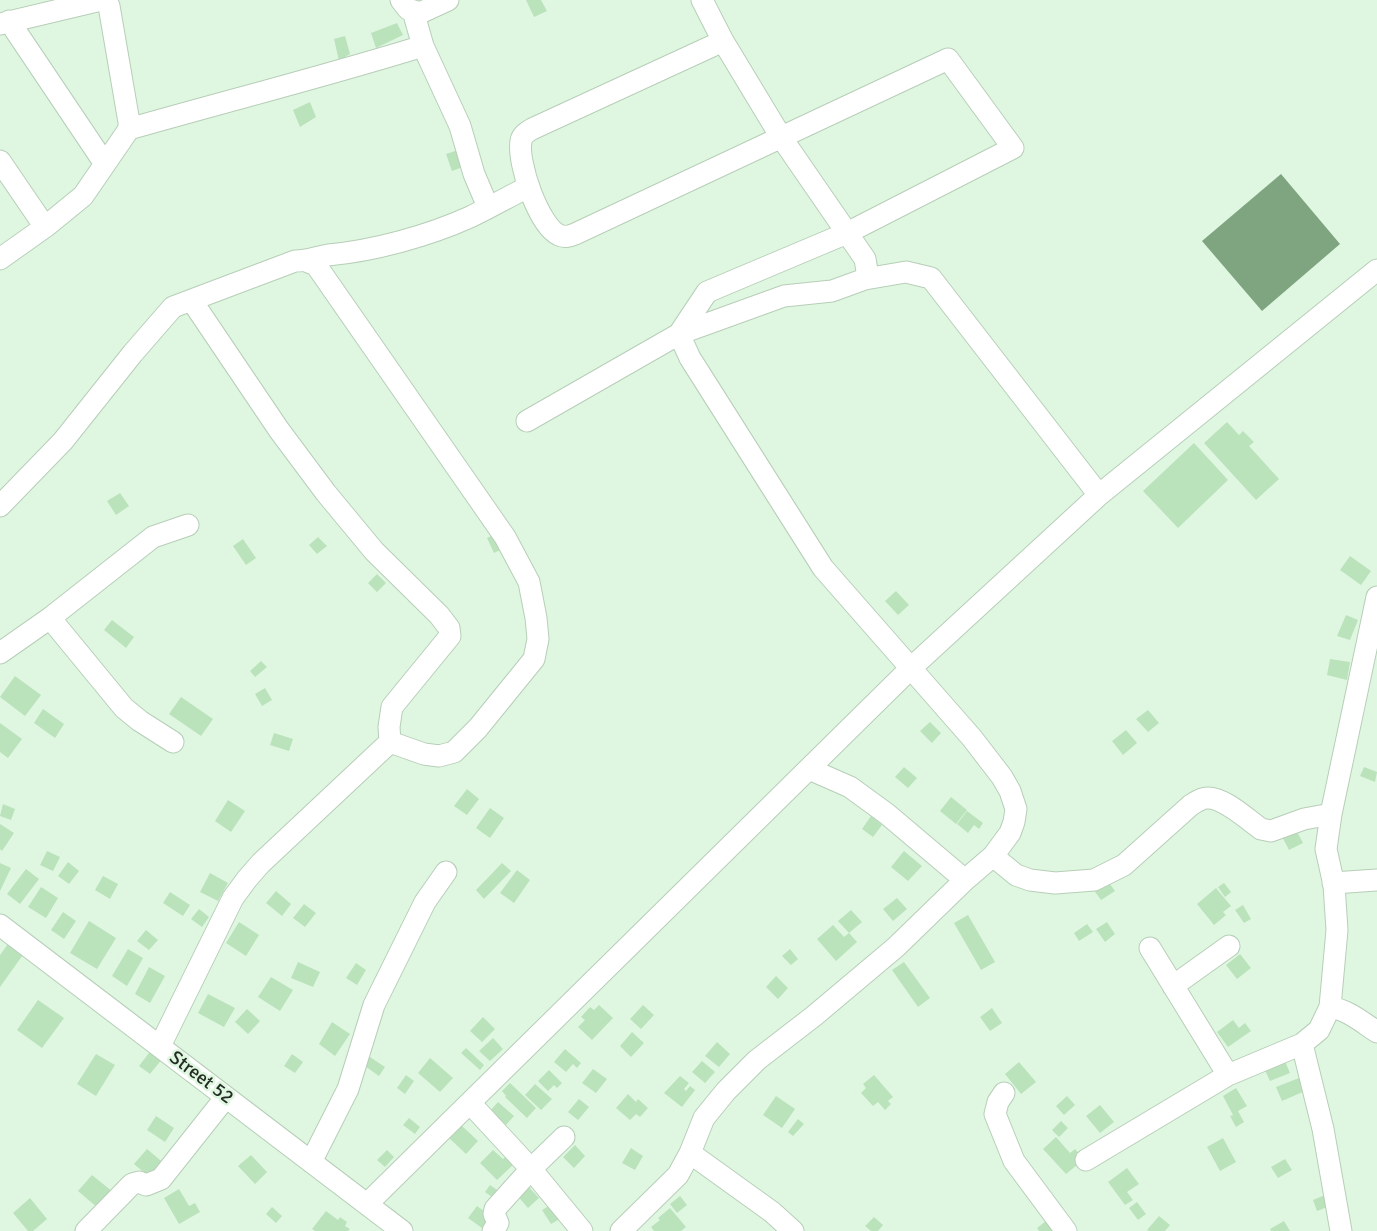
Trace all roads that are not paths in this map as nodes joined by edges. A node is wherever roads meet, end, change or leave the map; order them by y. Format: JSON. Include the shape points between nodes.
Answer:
{"nodes":[{"id":1,"x":448,"y":0,"type":"edge"},
{"id":2,"x":702,"y":0,"type":"edge"},
{"id":3,"x":407,"y":5,"type":"edge"},
{"id":4,"x":4,"y":22,"type":"edge"},
{"id":5,"x":723,"y":41,"type":"junction"},
{"id":6,"x":423,"y":46,"type":"junction"},
{"id":7,"x":129,"y":129,"type":"junction"},
{"id":8,"x":781,"y":137,"type":"junction"},
{"id":9,"x":0,"y":161,"type":"edge"},
{"id":10,"x":105,"y":164,"type":"junction"},
{"id":11,"x":528,"y":187,"type":"junction"},
{"id":12,"x":488,"y":207,"type":"junction"},
{"id":13,"x":46,"y":227,"type":"junction"},
{"id":14,"x":847,"y":233,"type":"junction"},
{"id":15,"x":0,"y":259,"type":"edge"},
{"id":16,"x":306,"y":261,"type":"junction"},
{"id":17,"x":1377,"y":270,"type":"edge"},
{"id":18,"x":865,"y":279,"type":"junction"},
{"id":19,"x":192,"y":300,"type":"junction"},
{"id":20,"x":679,"y":334,"type":"junction"},
{"id":21,"x":527,"y":421,"type":"dead end"},
{"id":22,"x":1099,"y":495,"type":"junction"},
{"id":23,"x":0,"y":506,"type":"edge"},
{"id":24,"x":188,"y":525,"type":"dead end"},
{"id":25,"x":1377,"y":597,"type":"edge"},
{"id":26,"x":50,"y":618,"type":"junction"},
{"id":27,"x":0,"y":653,"type":"edge"},
{"id":28,"x":911,"y":668,"type":"junction"},
{"id":29,"x":173,"y":742,"type":"dead end"},
{"id":30,"x":390,"y":743,"type":"junction"},
{"id":31,"x":809,"y":769,"type":"junction"},
{"id":32,"x":1331,"y":814,"type":"junction"},
{"id":33,"x":993,"y":856,"type":"junction"},
{"id":34,"x":446,"y":872,"type":"dead end"},
{"id":35,"x":965,"y":880,"type":"junction"},
{"id":36,"x":1377,"y":880,"type":"edge"},
{"id":37,"x":1333,"y":883,"type":"junction"},
{"id":38,"x":0,"y":925,"type":"edge"},
{"id":39,"x":1229,"y":946,"type":"dead end"},
{"id":40,"x":1150,"y":947,"type":"dead end"},
{"id":41,"x":1173,"y":986,"type":"junction"},
{"id":42,"x":1330,"y":1007,"type":"junction"},
{"id":43,"x":1377,"y":1032,"type":"edge"},
{"id":44,"x":1302,"y":1044,"type":"junction"},
{"id":45,"x":160,"y":1046,"type":"junction"},
{"id":46,"x":1228,"y":1075,"type":"junction"},
{"id":47,"x":1004,"y":1093,"type":"dead end"},
{"id":48,"x":226,"y":1097,"type":"junction"},
{"id":49,"x":470,"y":1103,"type":"junction"},
{"id":50,"x":564,"y":1137,"type":"dead end"},
{"id":51,"x":690,"y":1153,"type":"junction"},
{"id":52,"x":1087,"y":1160,"type":"dead end"},
{"id":53,"x":311,"y":1162,"type":"junction"},
{"id":54,"x":531,"y":1169,"type":"junction"},
{"id":55,"x":367,"y":1204,"type":"junction"},
{"id":56,"x":86,"y":1231,"type":"edge"},
{"id":57,"x":402,"y":1231,"type":"edge"},
{"id":58,"x":494,"y":1231,"type":"edge"},
{"id":59,"x":582,"y":1231,"type":"edge"},
{"id":60,"x":621,"y":1231,"type":"edge"},
{"id":61,"x":793,"y":1231,"type":"edge"},
{"id":62,"x":1066,"y":1231,"type":"edge"},
{"id":63,"x":1341,"y":1231,"type":"edge"}],
"edges":[{"from":1,"to":3,"type":"street","via":[[420,13]]},
{"from":2,"to":5,"type":"street"},
{"from":3,"to":6,"type":"street"},
{"from":4,"to":7,"type":"street","via":[[107,2]]},
{"from":4,"to":10,"type":"street"},
{"from":5,"to":8,"type":"street"},
{"from":5,"to":11,"type":"street","via":[[524,134],[522,162]]},
{"from":6,"to":7,"type":"street"},
{"from":6,"to":12,"type":"street","via":[[460,125]]},
{"from":7,"to":10,"type":"street"},
{"from":8,"to":11,"type":"street","via":[[566,237],[550,227]]},
{"from":8,"to":14,"type":"street"},
{"from":8,"to":14,"type":"street","via":[[947,59],[1013,149]]},
{"from":9,"to":13,"type":"street"},
{"from":10,"to":13,"type":"street","via":[[83,196]]},
{"from":11,"to":12,"type":"street"},
{"from":12,"to":16,"type":"street","via":[[417,236]]},
{"from":13,"to":15,"type":"street"},
{"from":14,"to":18,"type":"street","via":[[865,259]]},
{"from":14,"to":20,"type":"street","via":[[707,292]]},
{"from":16,"to":19,"type":"street","via":[[295,261]]},
{"from":16,"to":30,"type":"street","via":[[316,265],[505,537],[529,582],[536,618],[534,659],[454,752],[424,754]]},
{"from":17,"to":22,"type":"street"},
{"from":18,"to":20,"type":"street","via":[[832,291],[784,296]]},
{"from":18,"to":22,"type":"street","via":[[906,272],[931,278]]},
{"from":19,"to":23,"type":"street","via":[[173,307],[160,320],[63,441]]},
{"from":19,"to":30,"type":"street","via":[[326,493],[374,551],[449,628],[450,636],[392,707]]},
{"from":20,"to":21,"type":"street"},
{"from":20,"to":28,"type":"street","via":[[823,568]]},
{"from":22,"to":28,"type":"street"},
{"from":24,"to":26,"type":"street","via":[[153,537]]},
{"from":25,"to":32,"type":"street"},
{"from":26,"to":27,"type":"street"},
{"from":26,"to":29,"type":"street","via":[[124,708]]},
{"from":28,"to":31,"type":"street"},
{"from":28,"to":33,"type":"street","via":[[972,738],[1010,791],[1016,809],[1014,822]]},
{"from":30,"to":45,"type":"street","via":[[247,879],[233,898]]},
{"from":31,"to":35,"type":"street","via":[[850,788],[887,814]]},
{"from":31,"to":49,"type":"street"},
{"from":32,"to":33,"type":"street","via":[[1266,831],[1217,799],[1202,799],[1124,865],[1094,880],[1030,880]]},
{"from":32,"to":37,"type":"street","via":[[1326,849]]},
{"from":33,"to":35,"type":"street"},
{"from":34,"to":53,"type":"street","via":[[425,902],[374,1005],[348,1090]]},
{"from":35,"to":51,"type":"street","via":[[896,947],[757,1060],[704,1118]]},
{"from":36,"to":37,"type":"street"},
{"from":37,"to":42,"type":"street","via":[[1337,930]]},
{"from":38,"to":45,"type":"street","name":"Street 52"},
{"from":39,"to":41,"type":"street"},
{"from":40,"to":41,"type":"street"},
{"from":41,"to":46,"type":"street"},
{"from":42,"to":43,"type":"street","via":[[1347,1012]]},
{"from":42,"to":44,"type":"street","via":[[1319,1031]]},
{"from":44,"to":46,"type":"street"},
{"from":44,"to":63,"type":"street"},
{"from":45,"to":48,"type":"street","name":"Street 52"},
{"from":46,"to":52,"type":"street"},
{"from":47,"to":62,"type":"street","via":[[995,1114],[1014,1161]]},
{"from":48,"to":53,"type":"street","name":"Street 52"},
{"from":48,"to":56,"type":"street","via":[[161,1179],[132,1184]]},
{"from":49,"to":54,"type":"street"},
{"from":49,"to":55,"type":"street"},
{"from":50,"to":54,"type":"street"},
{"from":51,"to":60,"type":"street","via":[[678,1175]]},
{"from":51,"to":61,"type":"street"},
{"from":53,"to":55,"type":"street","name":"Street 52"},
{"from":54,"to":58,"type":"street","via":[[495,1209],[498,1223]]},
{"from":54,"to":59,"type":"street"},
{"from":55,"to":57,"type":"street","name":"Street 52"}]}
